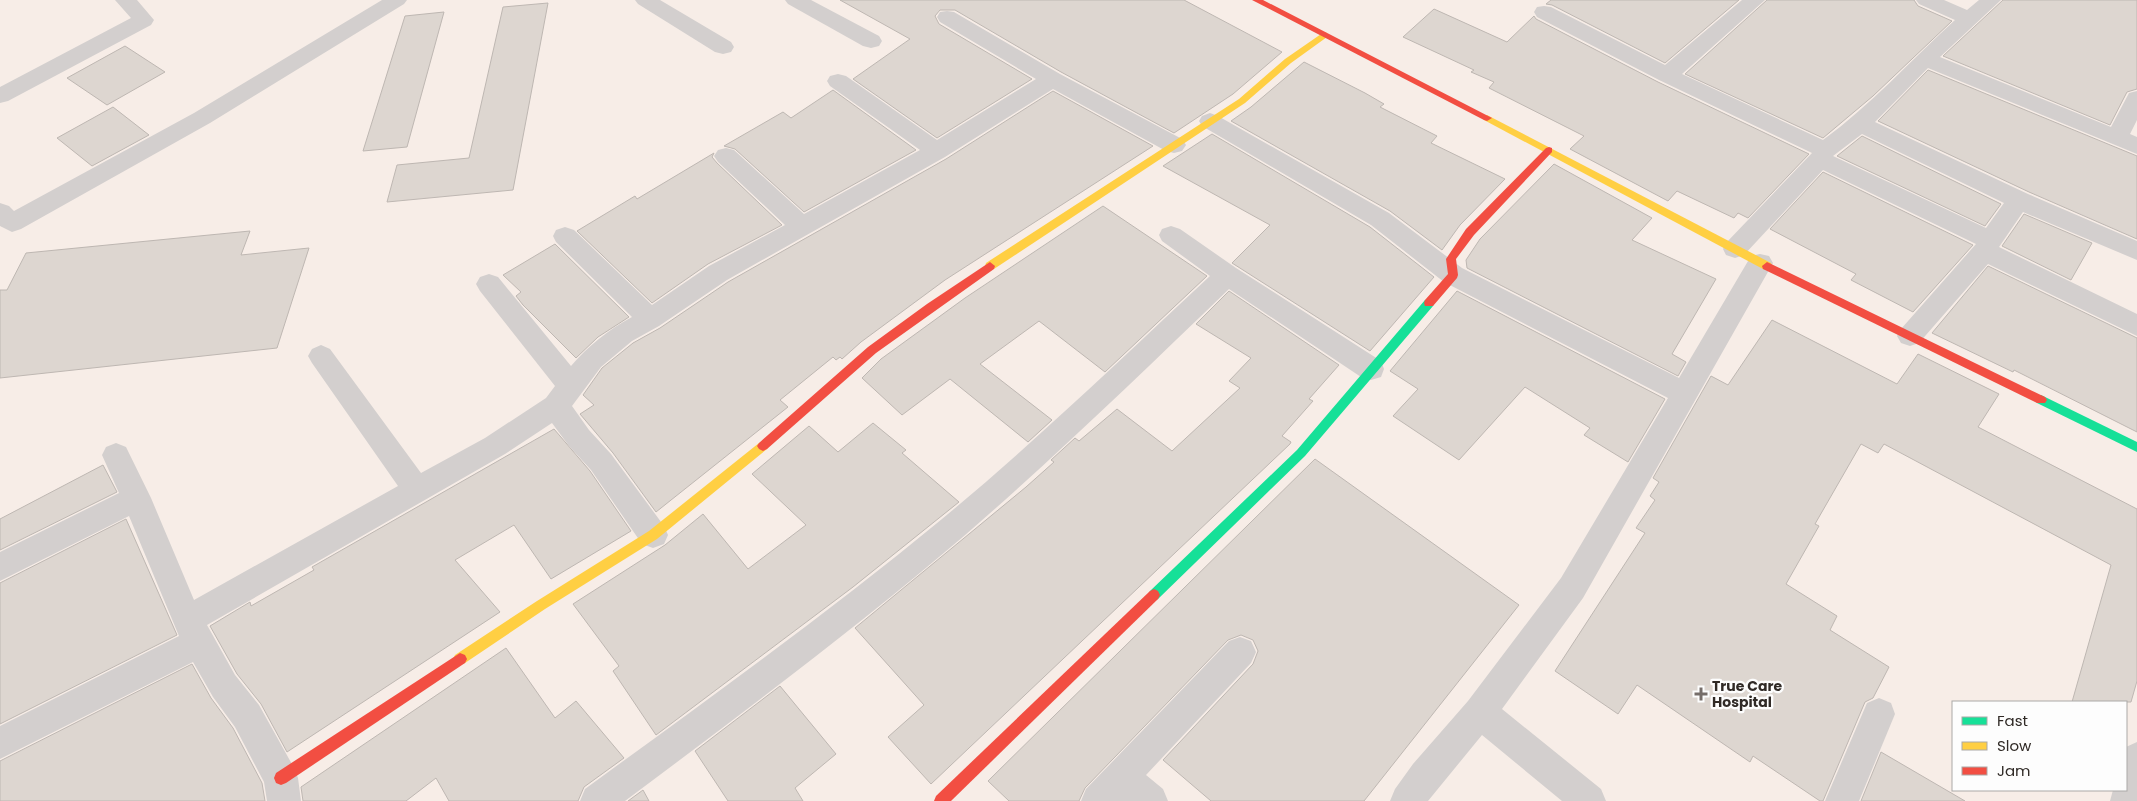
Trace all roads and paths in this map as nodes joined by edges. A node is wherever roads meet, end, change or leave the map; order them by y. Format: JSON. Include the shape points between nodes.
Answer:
{"nodes":[{"id":1,"x":125,"y":0,"type":"edge"},
{"id":2,"x":397,"y":0,"type":"edge"},
{"id":3,"x":645,"y":0,"type":"edge"},
{"id":4,"x":795,"y":0,"type":"edge"},
{"id":5,"x":1256,"y":0,"type":"edge"},
{"id":6,"x":1755,"y":0,"type":"edge"},
{"id":7,"x":1926,"y":0,"type":"edge"},
{"id":8,"x":1991,"y":0,"type":"edge"},
{"id":9,"x":1544,"y":12,"type":"dead end"},
{"id":10,"x":947,"y":17,"type":"dead end"},
{"id":11,"x":1970,"y":19,"type":"junction"},
{"id":12,"x":1324,"y":35,"type":"junction"},
{"id":13,"x":871,"y":42,"type":"dead end"},
{"id":14,"x":723,"y":47,"type":"dead end"},
{"id":15,"x":1925,"y":59,"type":"junction"},
{"id":16,"x":1667,"y":75,"type":"junction"},
{"id":17,"x":1052,"y":79,"type":"junction"},
{"id":18,"x":838,"y":81,"type":"dead end"},
{"id":19,"x":0,"y":96,"type":"edge"},
{"id":20,"x":2137,"y":98,"type":"edge"},
{"id":21,"x":1210,"y":121,"type":"junction"},
{"id":22,"x":1860,"y":124,"type":"junction"},
{"id":23,"x":2127,"y":141,"type":"edge"},
{"id":24,"x":1174,"y":145,"type":"junction"},
{"id":25,"x":1549,"y":150,"type":"junction"},
{"id":26,"x":937,"y":151,"type":"junction"},
{"id":27,"x":1822,"y":154,"type":"junction"},
{"id":28,"x":726,"y":156,"type":"dead end"},
{"id":29,"x":2019,"y":200,"type":"junction"},
{"id":30,"x":0,"y":212,"type":"edge"},
{"id":31,"x":802,"y":227,"type":"junction"},
{"id":32,"x":1171,"y":235,"type":"dead end"},
{"id":33,"x":565,"y":236,"type":"dead end"},
{"id":34,"x":1987,"y":246,"type":"junction"},
{"id":35,"x":1734,"y":249,"type":"junction"},
{"id":36,"x":2137,"y":251,"type":"edge"},
{"id":37,"x":1760,"y":263,"type":"junction"},
{"id":38,"x":1227,"y":275,"type":"junction"},
{"id":39,"x":1453,"y":275,"type":"junction"},
{"id":40,"x":489,"y":284,"type":"dead end"},
{"id":41,"x":2133,"y":316,"type":"edge"},
{"id":42,"x":650,"y":319,"type":"junction"},
{"id":43,"x":1910,"y":336,"type":"junction"},
{"id":44,"x":321,"y":356,"type":"dead end"},
{"id":45,"x":1371,"y":370,"type":"junction"},
{"id":46,"x":1685,"y":394,"type":"junction"},
{"id":47,"x":563,"y":396,"type":"junction"},
{"id":48,"x":2137,"y":448,"type":"edge"},
{"id":49,"x":116,"y":455,"type":"dead end"},
{"id":50,"x":417,"y":490,"type":"junction"},
{"id":51,"x":136,"y":498,"type":"junction"},
{"id":52,"x":652,"y":535,"type":"junction"},
{"id":53,"x":0,"y":567,"type":"edge"},
{"id":54,"x":194,"y":631,"type":"junction"},
{"id":55,"x":1240,"y":652,"type":"dead end"},
{"id":56,"x":1480,"y":712,"type":"junction"},
{"id":57,"x":1879,"y":714,"type":"dead end"},
{"id":58,"x":0,"y":743,"type":"edge"},
{"id":59,"x":2137,"y":760,"type":"edge"},
{"id":60,"x":1122,"y":776,"type":"junction"},
{"id":61,"x":282,"y":789,"type":"edge"},
{"id":62,"x":955,"y":797,"type":"edge"},
{"id":63,"x":597,"y":801,"type":"edge"},
{"id":64,"x":1098,"y":801,"type":"edge"},
{"id":65,"x":1151,"y":801,"type":"edge"},
{"id":66,"x":1407,"y":801,"type":"edge"},
{"id":67,"x":1588,"y":801,"type":"edge"},
{"id":68,"x":1842,"y":801,"type":"edge"},
{"id":69,"x":2128,"y":801,"type":"edge"}],
"edges":[{"from":1,"to":19,"type":"street","via":[[144,20]]},
{"from":2,"to":30,"type":"street","via":[[202,118],[12,223]]},
{"from":3,"to":14,"type":"street"},
{"from":4,"to":13,"type":"street"},
{"from":5,"to":12,"type":"street"},
{"from":6,"to":16,"type":"street"},
{"from":7,"to":11,"type":"street"},
{"from":8,"to":11,"type":"street"},
{"from":9,"to":16,"type":"street"},
{"from":10,"to":17,"type":"street"},
{"from":11,"to":15,"type":"street"},
{"from":12,"to":21,"type":"street","via":[[1242,101]]},
{"from":12,"to":25,"type":"street"},
{"from":15,"to":22,"type":"street"},
{"from":15,"to":23,"type":"street"},
{"from":16,"to":27,"type":"street"},
{"from":17,"to":24,"type":"street"},
{"from":17,"to":26,"type":"street"},
{"from":18,"to":26,"type":"street"},
{"from":20,"to":23,"type":"street"},
{"from":21,"to":24,"type":"street"},
{"from":21,"to":39,"type":"street","via":[[1380,219]]},
{"from":22,"to":27,"type":"street"},
{"from":22,"to":29,"type":"street"},
{"from":24,"to":52,"type":"street","via":[[955,289],[871,351],[798,416]]},
{"from":25,"to":35,"type":"street"},
{"from":25,"to":39,"type":"street","via":[[1470,232],[1451,259]]},
{"from":26,"to":31,"type":"street"},
{"from":27,"to":34,"type":"street"},
{"from":27,"to":35,"type":"street"},
{"from":28,"to":31,"type":"street"},
{"from":29,"to":34,"type":"street"},
{"from":29,"to":36,"type":"street"},
{"from":31,"to":42,"type":"street","via":[[718,273]]},
{"from":32,"to":38,"type":"street"},
{"from":33,"to":42,"type":"street"},
{"from":34,"to":41,"type":"street"},
{"from":34,"to":43,"type":"street"},
{"from":35,"to":37,"type":"street"},
{"from":37,"to":43,"type":"street"},
{"from":37,"to":46,"type":"street"},
{"from":38,"to":45,"type":"street"},
{"from":38,"to":63,"type":"street","via":[[1124,374],[912,561]]},
{"from":39,"to":45,"type":"street"},
{"from":39,"to":46,"type":"street"},
{"from":40,"to":47,"type":"street"},
{"from":42,"to":47,"type":"street","via":[[623,334],[592,360]]},
{"from":43,"to":48,"type":"street"},
{"from":44,"to":50,"type":"street"},
{"from":45,"to":62,"type":"street","via":[[1301,453]]},
{"from":46,"to":56,"type":"street","via":[[1572,588]]},
{"from":47,"to":50,"type":"street","via":[[495,446]]},
{"from":47,"to":52,"type":"street","via":[[579,438],[601,462]]},
{"from":49,"to":51,"type":"street"},
{"from":50,"to":54,"type":"street"},
{"from":51,"to":53,"type":"street"},
{"from":51,"to":54,"type":"street"},
{"from":52,"to":61,"type":"street","via":[[541,605]]},
{"from":54,"to":58,"type":"street"},
{"from":54,"to":61,"type":"street","via":[[224,686],[247,716]]},
{"from":55,"to":60,"type":"street"},
{"from":56,"to":66,"type":"street","via":[[1424,776]]},
{"from":56,"to":67,"type":"street"},
{"from":57,"to":68,"type":"street"},
{"from":59,"to":69,"type":"street"},
{"from":60,"to":64,"type":"street"},
{"from":60,"to":65,"type":"street"}]}
